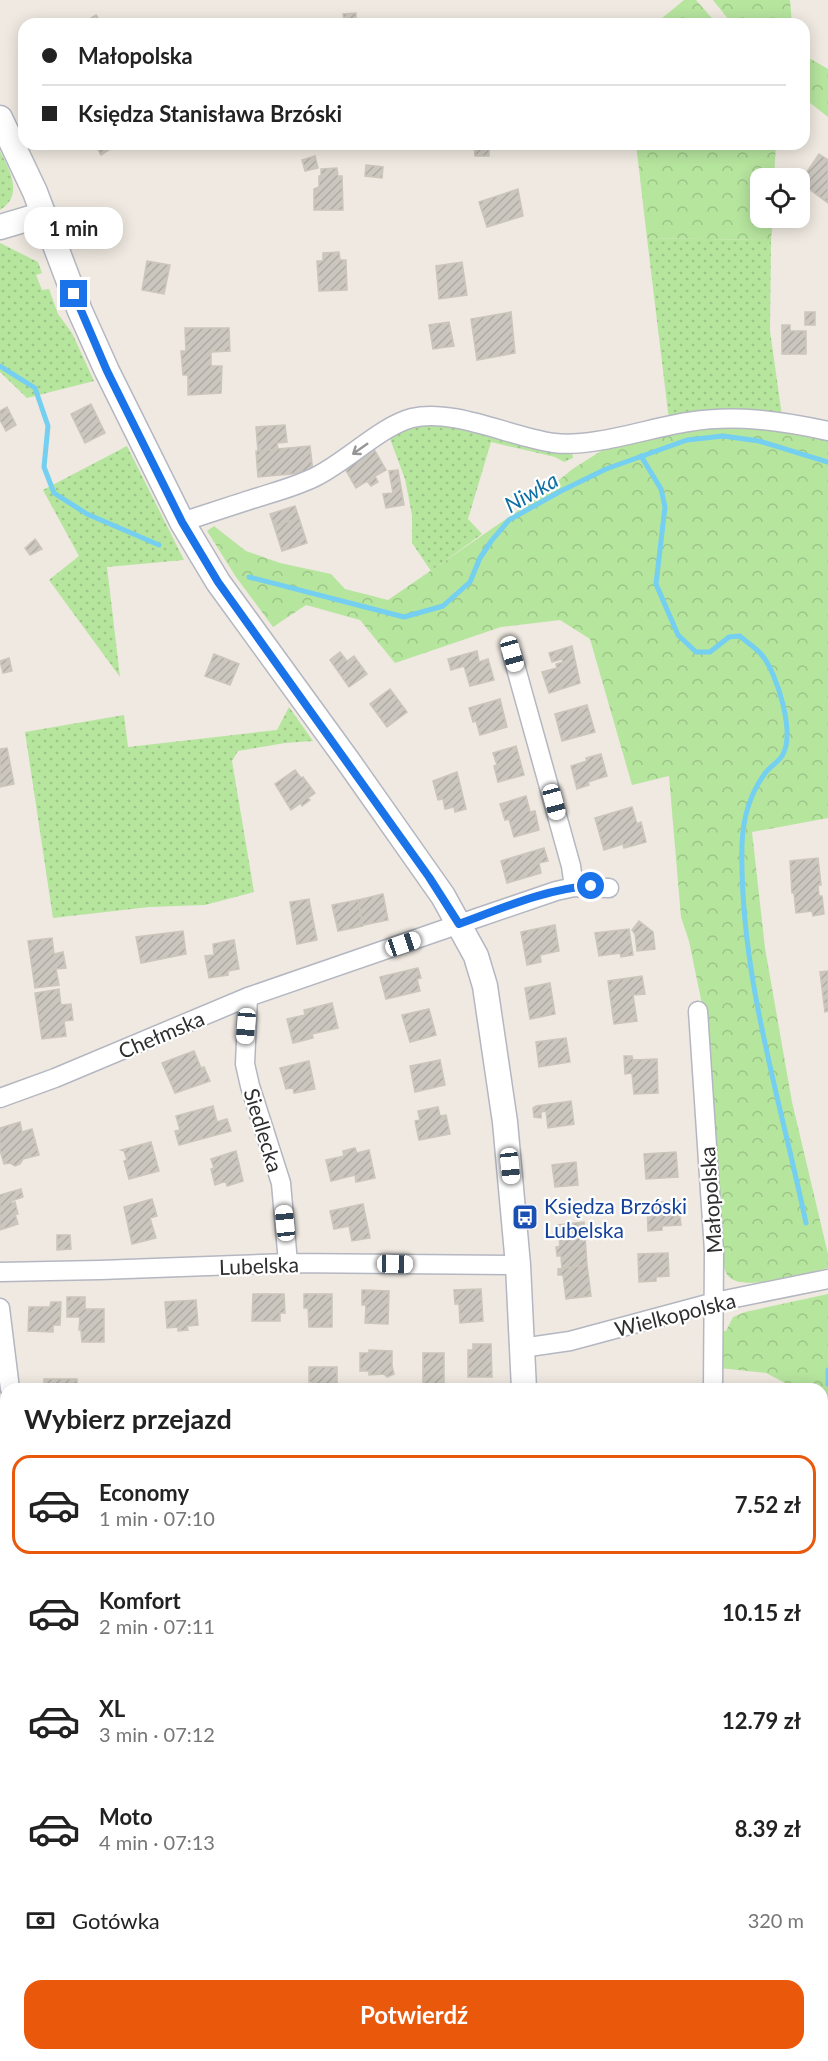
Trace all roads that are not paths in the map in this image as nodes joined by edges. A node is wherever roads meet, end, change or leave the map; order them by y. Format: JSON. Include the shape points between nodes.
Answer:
{"nodes":[{"id":1,"x":0,"y":118,"type":"edge"},
{"id":2,"x":44,"y":214,"type":"junction"},
{"id":3,"x":0,"y":227,"type":"edge"},
{"id":4,"x":828,"y":431,"type":"edge"},
{"id":5,"x":182,"y":522,"type":"junction"},
{"id":6,"x":512,"y":654,"type":"dead end"},
{"id":7,"x":574,"y":887,"type":"junction"},
{"id":8,"x":609,"y":888,"type":"dead end"},
{"id":9,"x":459,"y":924,"type":"junction"},
{"id":10,"x":248,"y":997,"type":"junction"},
{"id":11,"x":698,"y":1011,"type":"dead end"},
{"id":12,"x":0,"y":1098,"type":"edge"},
{"id":13,"x":288,"y":1263,"type":"junction"},
{"id":14,"x":518,"y":1264,"type":"junction"},
{"id":15,"x":0,"y":1272,"type":"edge"},
{"id":16,"x":828,"y":1279,"type":"edge"},
{"id":17,"x":715,"y":1302,"type":"junction"},
{"id":18,"x":0,"y":1308,"type":"edge"},
{"id":19,"x":522,"y":1348,"type":"junction"},
{"id":20,"x":9,"y":1383,"type":"edge"},
{"id":21,"x":524,"y":1383,"type":"edge"},
{"id":22,"x":713,"y":1383,"type":"edge"}],
"edges":[{"from":1,"to":2,"type":"street"},
{"from":2,"to":3,"type":"street"},
{"from":2,"to":5,"type":"street","via":[[80,311]]},
{"from":4,"to":5,"type":"street","one_way":true,"via":[[765,420],[720,419],[572,444],[435,416],[410,418],[315,477]]},
{"from":5,"to":9,"type":"street","via":[[218,582],[369,790]]},
{"from":6,"to":7,"type":"street"},
{"from":7,"to":8,"type":"street"},
{"from":7,"to":9,"type":"street"},
{"from":9,"to":10,"type":"street","name":"Chełmska"},
{"from":9,"to":14,"type":"street","via":[[476,956],[485,986],[505,1122]]},
{"from":10,"to":12,"type":"street","name":"Chełmska"},
{"from":10,"to":13,"type":"street","name":"Siedlecka","via":[[245,1064],[281,1183]]},
{"from":11,"to":17,"type":"street","name":"Małopolska"},
{"from":13,"to":14,"type":"street","name":"Lubelska"},
{"from":13,"to":15,"type":"street","name":"Lubelska"},
{"from":14,"to":19,"type":"street"},
{"from":16,"to":17,"type":"street","name":"Wielkopolska"},
{"from":17,"to":19,"type":"street","name":"Wielkopolska","via":[[570,1341]]},
{"from":17,"to":22,"type":"street","name":"Małopolska"},
{"from":18,"to":20,"type":"street"},
{"from":19,"to":21,"type":"street"}]}
